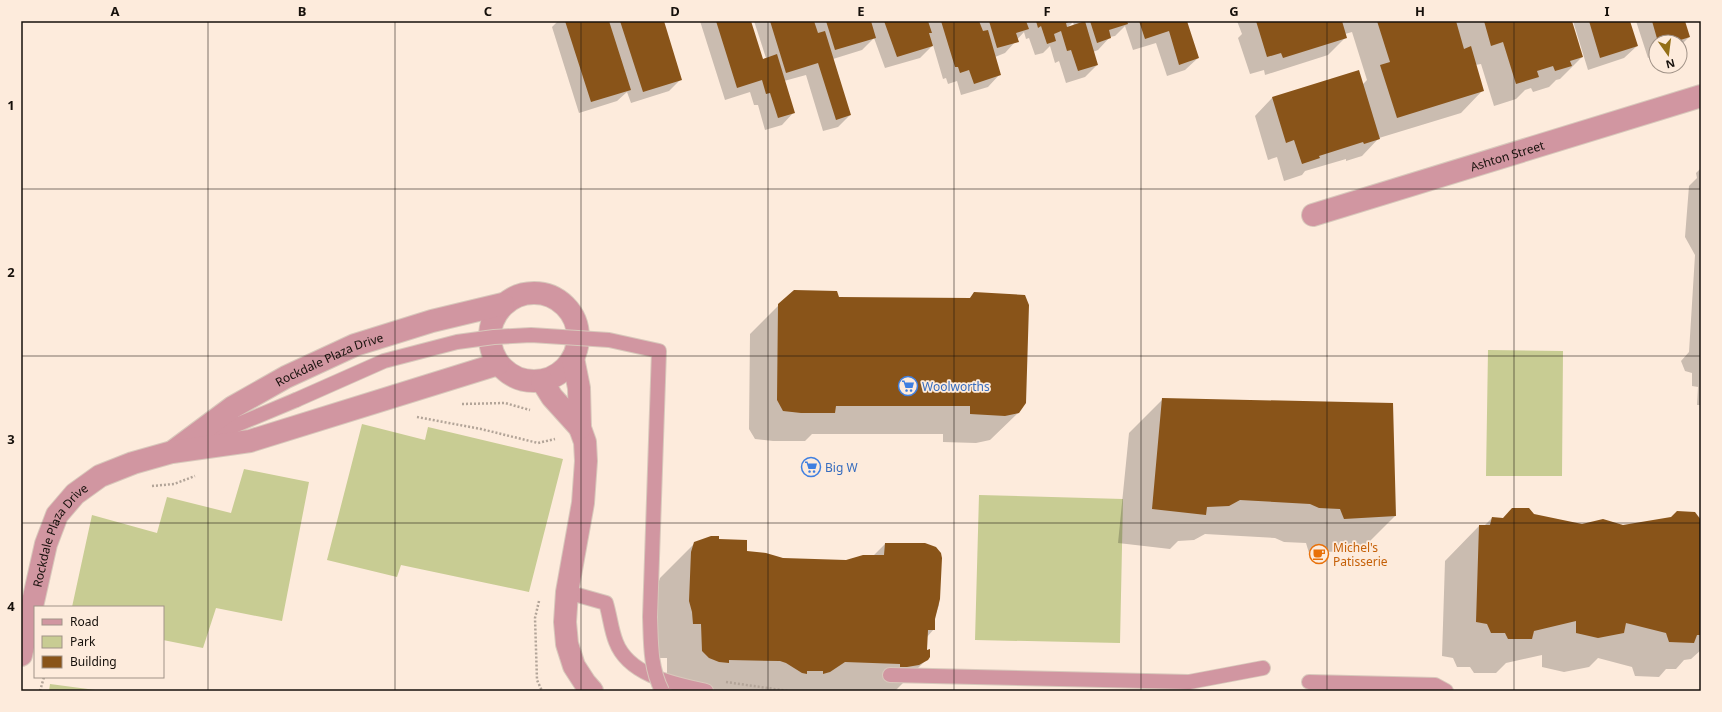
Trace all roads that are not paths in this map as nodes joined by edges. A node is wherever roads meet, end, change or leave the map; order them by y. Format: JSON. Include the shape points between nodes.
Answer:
{"nodes":[{"id":1,"x":1701,"y":96,"type":"edge"},
{"id":2,"x":1312,"y":215,"type":"dead end"},
{"id":3,"x":503,"y":304,"type":"junction"},
{"id":4,"x":573,"y":358,"type":"junction"},
{"id":5,"x":498,"y":364,"type":"junction"},
{"id":6,"x":542,"y":381,"type":"junction"},
{"id":7,"x":571,"y":433,"type":"junction"},
{"id":8,"x":172,"y":452,"type":"junction"},
{"id":9,"x":568,"y":592,"type":"junction"},
{"id":10,"x":21,"y":655,"type":"edge"},
{"id":11,"x":1263,"y":668,"type":"dead end"},
{"id":12,"x":890,"y":675,"type":"dead end"},
{"id":13,"x":1309,"y":682,"type":"dead end"},
{"id":14,"x":592,"y":691,"type":"edge"},
{"id":15,"x":662,"y":691,"type":"edge"},
{"id":16,"x":706,"y":691,"type":"edge"},
{"id":17,"x":1446,"y":691,"type":"edge"}],
"edges":[{"from":1,"to":2,"type":"street","name":"Ashton Street"},
{"from":3,"to":4,"type":"street","via":[[515,296],[529,292],[544,293],[557,298],[569,308],[576,321],[579,333],[578,346]]},
{"from":3,"to":5,"type":"street","via":[[495,314],[489,339]]},
{"from":3,"to":8,"type":"street","name":"Rockdale Plaza Drive","via":[[432,321],[355,345],[286,377],[233,407]]},
{"from":4,"to":6,"type":"street","via":[[560,372]]},
{"from":4,"to":7,"type":"street","via":[[579,388]]},
{"from":5,"to":6,"type":"street","via":[[517,378]]},
{"from":5,"to":8,"type":"street","name":"Rockdale Plaza Drive","via":[[250,441]]},
{"from":6,"to":7,"type":"street"},
{"from":7,"to":9,"type":"street","via":[[585,442],[586,461],[583,503]]},
{"from":8,"to":10,"type":"street","name":"Rockdale Plaza Drive","via":[[100,476],[75,494],[57,515],[46,544]]},
{"from":8,"to":15,"type":"lane","bridge":true,"via":[[384,361],[457,342],[531,335],[609,340],[659,350],[650,617],[651,658]]},
{"from":9,"to":14,"type":"street","via":[[565,622],[567,644],[574,666]]},
{"from":9,"to":16,"type":"lane","via":[[606,603],[616,643],[627,659],[641,670],[673,684]]},
{"from":11,"to":12,"type":"lane","via":[[1189,682]]},
{"from":13,"to":17,"type":"lane","via":[[1435,685]]}]}
